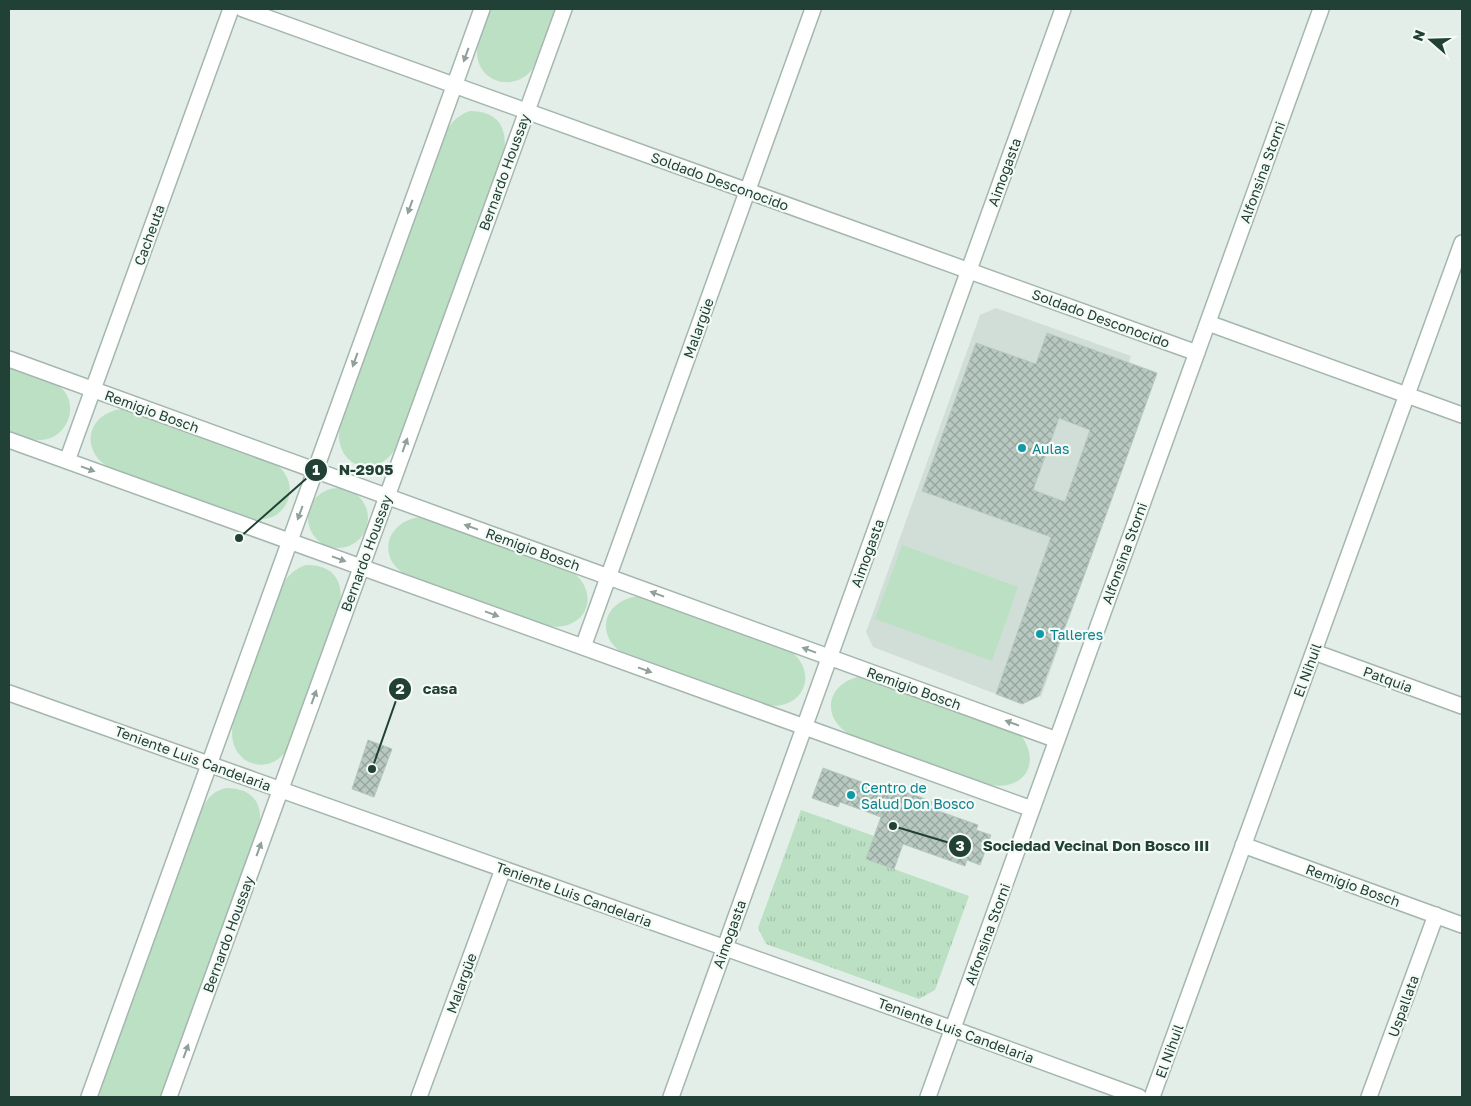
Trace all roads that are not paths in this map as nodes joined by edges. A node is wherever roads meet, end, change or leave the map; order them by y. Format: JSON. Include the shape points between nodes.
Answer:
{"nodes":[{"id":1,"x":231,"y":9,"type":"edge"},
{"id":2,"x":242,"y":9,"type":"edge"},
{"id":3,"x":482,"y":9,"type":"edge"},
{"id":4,"x":564,"y":9,"type":"edge"},
{"id":5,"x":813,"y":9,"type":"edge"},
{"id":6,"x":1063,"y":9,"type":"edge"},
{"id":7,"x":1321,"y":9,"type":"edge"},
{"id":8,"x":454,"y":85,"type":"junction"},
{"id":9,"x":526,"y":111,"type":"junction"},
{"id":10,"x":748,"y":191,"type":"junction"},
{"id":11,"x":1462,"y":244,"type":"edge"},
{"id":12,"x":969,"y":270,"type":"junction"},
{"id":13,"x":1208,"y":323,"type":"junction"},
{"id":14,"x":1197,"y":353,"type":"junction"},
{"id":15,"x":9,"y":359,"type":"edge"},
{"id":16,"x":93,"y":390,"type":"junction"},
{"id":17,"x":1407,"y":395,"type":"junction"},
{"id":18,"x":1462,"y":415,"type":"edge"},
{"id":19,"x":9,"y":440,"type":"edge"},
{"id":20,"x":67,"y":461,"type":"junction"},
{"id":21,"x":316,"y":470,"type":"junction"},
{"id":22,"x":387,"y":496,"type":"junction"},
{"id":23,"x":290,"y":542,"type":"junction"},
{"id":24,"x":361,"y":567,"type":"junction"},
{"id":25,"x":609,"y":577,"type":"junction"},
{"id":26,"x":584,"y":647,"type":"junction"},
{"id":27,"x":1314,"y":652,"type":"junction"},
{"id":28,"x":829,"y":657,"type":"junction"},
{"id":29,"x":9,"y":693,"type":"edge"},
{"id":30,"x":1462,"y":706,"type":"edge"},
{"id":31,"x":804,"y":727,"type":"junction"},
{"id":32,"x":1057,"y":740,"type":"junction"},
{"id":33,"x":209,"y":764,"type":"junction"},
{"id":34,"x":281,"y":790,"type":"junction"},
{"id":35,"x":1032,"y":809,"type":"junction"},
{"id":36,"x":1243,"y":845,"type":"junction"},
{"id":37,"x":503,"y":869,"type":"junction"},
{"id":38,"x":1436,"y":916,"type":"junction"},
{"id":39,"x":1462,"y":925,"type":"edge"},
{"id":40,"x":724,"y":948,"type":"junction"},
{"id":41,"x":953,"y":1029,"type":"junction"},
{"id":42,"x":89,"y":1097,"type":"edge"},
{"id":43,"x":169,"y":1097,"type":"edge"},
{"id":44,"x":419,"y":1097,"type":"edge"},
{"id":45,"x":671,"y":1097,"type":"edge"},
{"id":46,"x":928,"y":1097,"type":"edge"},
{"id":47,"x":1139,"y":1097,"type":"edge"},
{"id":48,"x":1152,"y":1097,"type":"edge"},
{"id":49,"x":1369,"y":1097,"type":"edge"}],
"edges":[{"from":1,"to":16,"type":"street","name":"Cacheuta"},
{"from":2,"to":8,"type":"street","name":"Soldado Desconocido"},
{"from":3,"to":8,"type":"street","one_way":true},
{"from":4,"to":9,"type":"street","name":"Bernardo Houssay"},
{"from":5,"to":10,"type":"street","name":"Malargüe"},
{"from":6,"to":12,"type":"street","name":"Aimogasta"},
{"from":7,"to":13,"type":"street","name":"Alfonsina Storni"},
{"from":8,"to":9,"type":"street","name":"Soldado Desconocido"},
{"from":8,"to":21,"type":"street","one_way":true},
{"from":9,"to":10,"type":"street","name":"Soldado Desconocido"},
{"from":22,"to":9,"type":"street","name":"Bernardo Houssay","one_way":true},
{"from":10,"to":12,"type":"street","name":"Soldado Desconocido"},
{"from":10,"to":25,"type":"street","name":"Malargüe"},
{"from":11,"to":17,"type":"street","name":"El Nihuil"},
{"from":12,"to":14,"type":"street","name":"Soldado Desconocido"},
{"from":12,"to":28,"type":"street","name":"Aimogasta"},
{"from":13,"to":14,"type":"street","name":"Alfonsina Storni"},
{"from":13,"to":17,"type":"street"},
{"from":14,"to":32,"type":"street","name":"Alfonsina Storni"},
{"from":15,"to":16,"type":"street","name":"Remigio Bosch"},
{"from":16,"to":20,"type":"street","name":"Cacheuta"},
{"from":16,"to":21,"type":"street","name":"Remigio Bosch"},
{"from":17,"to":18,"type":"street"},
{"from":17,"to":27,"type":"street","name":"El Nihuil"},
{"from":19,"to":20,"type":"street"},
{"from":20,"to":23,"type":"street","one_way":true},
{"from":21,"to":22,"type":"street","name":"Remigio Bosch"},
{"from":21,"to":23,"type":"street","one_way":true},
{"from":22,"to":24,"type":"street","name":"Bernardo Houssay"},
{"from":25,"to":22,"type":"street","name":"Remigio Bosch","one_way":true},
{"from":23,"to":24,"type":"street","one_way":true},
{"from":23,"to":33,"type":"street"},
{"from":24,"to":26,"type":"street","one_way":true},
{"from":34,"to":24,"type":"street","name":"Bernardo Houssay","one_way":true},
{"from":25,"to":26,"type":"street","name":"Malargüe"},
{"from":28,"to":25,"type":"street","name":"Remigio Bosch","one_way":true},
{"from":26,"to":31,"type":"street","one_way":true},
{"from":27,"to":30,"type":"street","name":"Patquia"},
{"from":27,"to":36,"type":"street","name":"El Nihuil"},
{"from":28,"to":31,"type":"street","name":"Aimogasta"},
{"from":32,"to":28,"type":"street","name":"Remigio Bosch","one_way":true},
{"from":29,"to":33,"type":"street","name":"Teniente Luis Candelaria"},
{"from":31,"to":35,"type":"street"},
{"from":31,"to":40,"type":"street","name":"Aimogasta"},
{"from":32,"to":35,"type":"street","name":"Alfonsina Storni"},
{"from":33,"to":34,"type":"street","name":"Teniente Luis Candelaria"},
{"from":33,"to":42,"type":"street"},
{"from":34,"to":37,"type":"street","name":"Teniente Luis Candelaria"},
{"from":43,"to":34,"type":"street","name":"Bernardo Houssay","one_way":true},
{"from":35,"to":41,"type":"street","name":"Alfonsina Storni"},
{"from":36,"to":38,"type":"street","name":"Remigio Bosch"},
{"from":36,"to":48,"type":"street","name":"El Nihuil"},
{"from":37,"to":40,"type":"street","name":"Teniente Luis Candelaria"},
{"from":37,"to":44,"type":"street","name":"Malargüe"},
{"from":38,"to":39,"type":"street","name":"Remigio Bosch"},
{"from":38,"to":49,"type":"street","name":"Uspallata"},
{"from":40,"to":41,"type":"street","name":"Teniente Luis Candelaria"},
{"from":40,"to":45,"type":"street","name":"Aimogasta"},
{"from":41,"to":46,"type":"street","name":"Alfonsina Storni"},
{"from":41,"to":47,"type":"street","name":"Teniente Luis Candelaria"}]}
